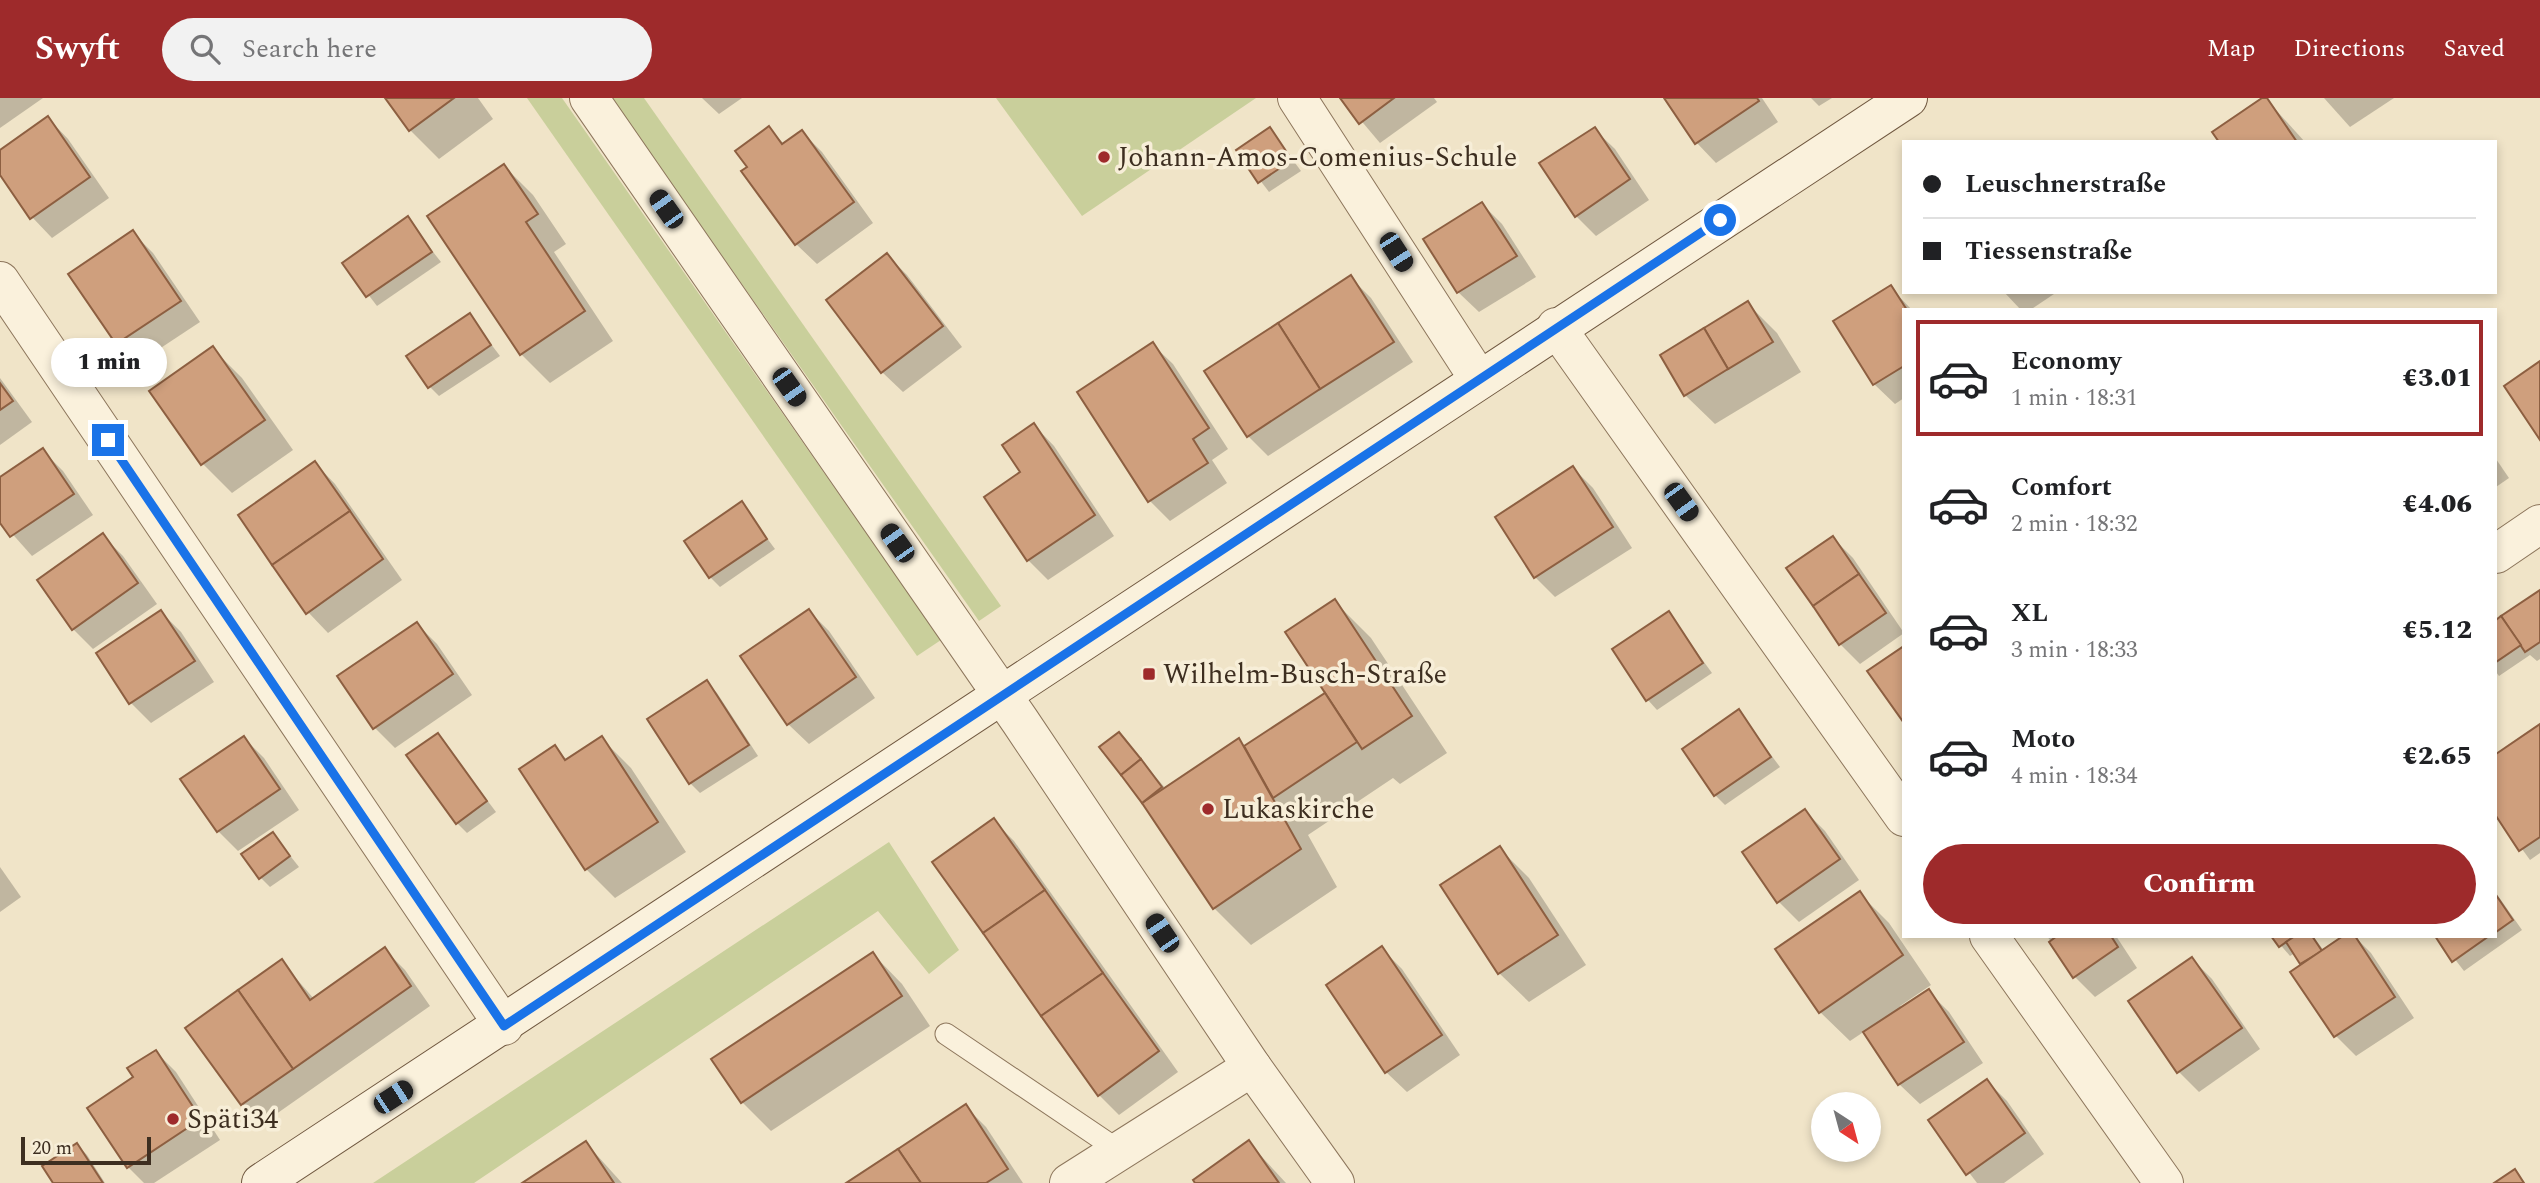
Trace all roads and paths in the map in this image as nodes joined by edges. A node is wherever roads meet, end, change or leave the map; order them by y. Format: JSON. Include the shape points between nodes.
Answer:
{"nodes":[{"id":1,"x":589,"y":98,"type":"edge"},
{"id":2,"x":1297,"y":98,"type":"edge"},
{"id":3,"x":1908,"y":98,"type":"edge"},
{"id":4,"x":0,"y":281,"type":"edge"},
{"id":5,"x":1556,"y":327,"type":"junction"},
{"id":6,"x":1478,"y":378,"type":"junction"},
{"id":7,"x":2540,"y":524,"type":"edge"},
{"id":8,"x":2497,"y":553,"type":"edge"},
{"id":9,"x":1001,"y":694,"type":"junction"},
{"id":10,"x":1902,"y":814,"type":"edge"},
{"id":11,"x":1990,"y":938,"type":"edge"},
{"id":12,"x":504,"y":1026,"type":"junction"},
{"id":13,"x":946,"y":1034,"type":"dead end"},
{"id":14,"x":1252,"y":1067,"type":"junction"},
{"id":15,"x":1121,"y":1152,"type":"junction"},
{"id":16,"x":261,"y":1183,"type":"edge"},
{"id":17,"x":1069,"y":1183,"type":"edge"},
{"id":18,"x":1335,"y":1183,"type":"edge"},
{"id":19,"x":2164,"y":1183,"type":"edge"}],
"edges":[{"from":1,"to":9,"type":"street"},
{"from":2,"to":6,"type":"street"},
{"from":3,"to":5,"type":"street"},
{"from":4,"to":12,"type":"street"},
{"from":5,"to":6,"type":"street"},
{"from":5,"to":10,"type":"street"},
{"from":6,"to":9,"type":"street"},
{"from":7,"to":8,"type":"street"},
{"from":9,"to":12,"type":"street"},
{"from":9,"to":14,"type":"street"},
{"from":11,"to":19,"type":"street"},
{"from":12,"to":16,"type":"street"},
{"from":13,"to":15,"type":"lane"},
{"from":14,"to":15,"type":"street"},
{"from":14,"to":18,"type":"street"},
{"from":15,"to":17,"type":"street"}]}
